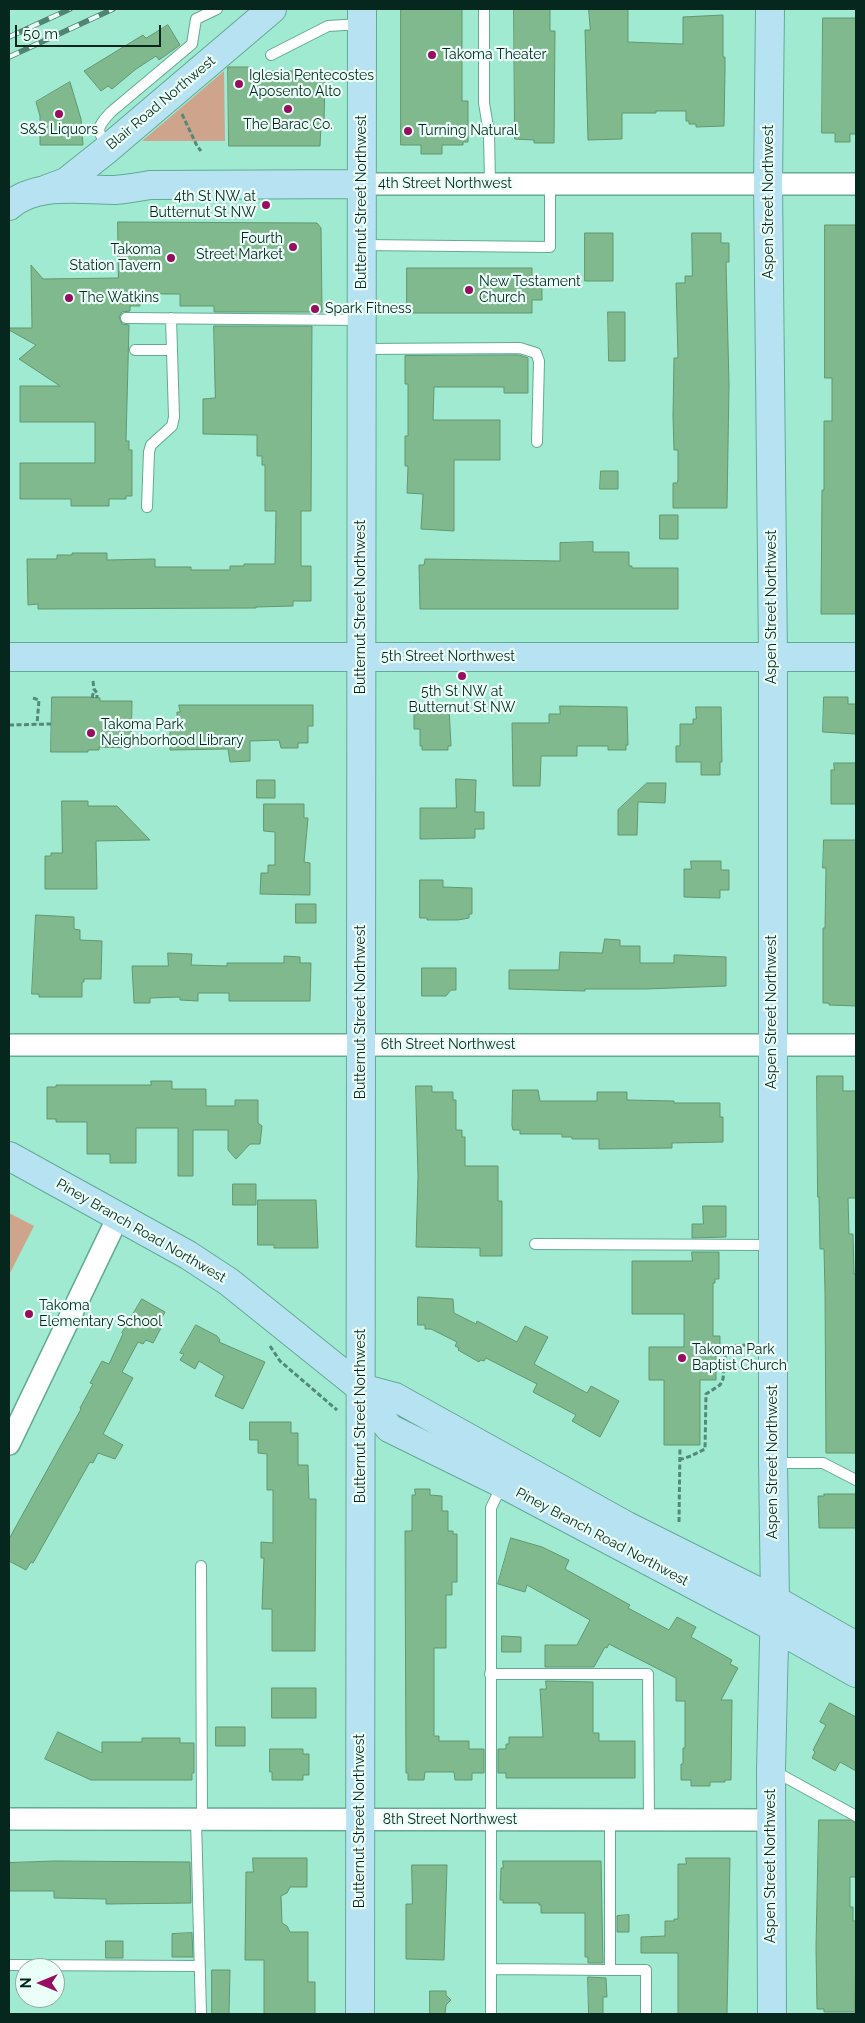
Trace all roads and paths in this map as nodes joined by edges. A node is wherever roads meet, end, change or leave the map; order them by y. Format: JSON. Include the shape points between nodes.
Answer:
{"nodes":[{"id":1,"x":217,"y":9,"type":"edge"},
{"id":2,"x":272,"y":9,"type":"edge"},
{"id":3,"x":484,"y":9,"type":"edge"},
{"id":4,"x":770,"y":9,"type":"edge"},
{"id":5,"x":362,"y":16,"type":"edge"},
{"id":6,"x":271,"y":55,"type":"dead end"},
{"id":7,"x":182,"y":112,"type":"dead end"},
{"id":8,"x":111,"y":145,"type":"junction"},
{"id":9,"x":202,"y":151,"type":"dead end"},
{"id":10,"x":362,"y":184,"type":"junction"},
{"id":11,"x":490,"y":184,"type":"junction"},
{"id":12,"x":550,"y":184,"type":"junction"},
{"id":13,"x":768,"y":184,"type":"junction"},
{"id":14,"x":856,"y":184,"type":"edge"},
{"id":15,"x":46,"y":190,"type":"junction"},
{"id":16,"x":9,"y":206,"type":"edge"},
{"id":17,"x":362,"y":245,"type":"junction"},
{"id":18,"x":126,"y":318,"type":"dead end"},
{"id":19,"x":171,"y":318,"type":"junction"},
{"id":20,"x":362,"y":320,"type":"junction"},
{"id":21,"x":362,"y":349,"type":"junction"},
{"id":22,"x":135,"y":350,"type":"dead end"},
{"id":23,"x":172,"y":350,"type":"junction"},
{"id":24,"x":537,"y":442,"type":"dead end"},
{"id":25,"x":147,"y":507,"type":"dead end"},
{"id":26,"x":9,"y":657,"type":"edge"},
{"id":27,"x":361,"y":657,"type":"junction"},
{"id":28,"x":773,"y":657,"type":"junction"},
{"id":29,"x":856,"y":657,"type":"edge"},
{"id":30,"x":93,"y":681,"type":"dead end"},
{"id":31,"x":33,"y":698,"type":"dead end"},
{"id":32,"x":95,"y":698,"type":"dead end"},
{"id":33,"x":36,"y":724,"type":"junction"},
{"id":34,"x":51,"y":724,"type":"dead end"},
{"id":35,"x":9,"y":725,"type":"edge"},
{"id":36,"x":9,"y":1045,"type":"edge"},
{"id":37,"x":361,"y":1045,"type":"junction"},
{"id":38,"x":772,"y":1045,"type":"junction"},
{"id":39,"x":856,"y":1045,"type":"edge"},
{"id":40,"x":9,"y":1156,"type":"edge"},
{"id":41,"x":118,"y":1216,"type":"junction"},
{"id":42,"x":536,"y":1244,"type":"dead end"},
{"id":43,"x":772,"y":1245,"type":"junction"},
{"id":44,"x":748,"y":1345,"type":"dead end"},
{"id":45,"x":720,"y":1346,"type":"dead end"},
{"id":46,"x":726,"y":1346,"type":"junction"},
{"id":47,"x":283,"y":1364,"type":"dead end"},
{"id":48,"x":748,"y":1367,"type":"dead end"},
{"id":49,"x":716,"y":1368,"type":"dead end"},
{"id":50,"x":723,"y":1368,"type":"junction"},
{"id":51,"x":361,"y":1388,"type":"junction"},
{"id":52,"x":340,"y":1412,"type":"dead end"},
{"id":53,"x":9,"y":1444,"type":"edge"},
{"id":54,"x":680,"y":1447,"type":"dead end"},
{"id":55,"x":679,"y":1460,"type":"junction"},
{"id":56,"x":773,"y":1462,"type":"junction"},
{"id":57,"x":856,"y":1480,"type":"edge"},
{"id":58,"x":503,"y":1484,"type":"junction"},
{"id":59,"x":678,"y":1522,"type":"dead end"},
{"id":60,"x":201,"y":1566,"type":"dead end"},
{"id":61,"x":775,"y":1600,"type":"junction"},
{"id":62,"x":775,"y":1628,"type":"junction"},
{"id":63,"x":856,"y":1646,"type":"edge"},
{"id":64,"x":856,"y":1673,"type":"edge"},
{"id":65,"x":490,"y":1674,"type":"junction"},
{"id":66,"x":771,"y":1770,"type":"junction"},
{"id":67,"x":856,"y":1816,"type":"edge"},
{"id":68,"x":9,"y":1819,"type":"edge"},
{"id":69,"x":199,"y":1819,"type":"junction"},
{"id":70,"x":490,"y":1820,"type":"junction"},
{"id":71,"x":610,"y":1820,"type":"junction"},
{"id":72,"x":649,"y":1820,"type":"junction"},
{"id":73,"x":771,"y":1820,"type":"junction"},
{"id":74,"x":360,"y":1821,"type":"junction"},
{"id":75,"x":9,"y":1965,"type":"edge"},
{"id":76,"x":199,"y":1966,"type":"junction"},
{"id":77,"x":491,"y":1968,"type":"junction"},
{"id":78,"x":610,"y":1970,"type":"junction"},
{"id":79,"x":201,"y":2014,"type":"edge"},
{"id":80,"x":360,"y":2014,"type":"edge"},
{"id":81,"x":491,"y":2014,"type":"edge"},
{"id":82,"x":646,"y":2014,"type":"edge"},
{"id":83,"x":772,"y":2014,"type":"edge"}],
"edges":[{"from":1,"to":8,"type":"lane","via":[[196,19],[192,44],[100,125],[101,138]]},
{"from":2,"to":8,"type":"street","name":"Blair Road Northwest"},
{"from":3,"to":11,"type":"lane","via":[[484,103],[489,133]]},
{"from":4,"to":13,"type":"street","name":"Aspen Street Northwest"},
{"from":5,"to":6,"type":"lane","via":[[328,26]]},
{"from":5,"to":10,"type":"street","name":"Butternut Street Northwest"},
{"from":7,"to":9,"type":"path","via":[[196,146]]},
{"from":8,"to":15,"type":"street","name":"Blair Road Northwest","via":[[66,182]]},
{"from":10,"to":11,"type":"street","name":"4th Street Northwest"},
{"from":10,"to":15,"type":"street","name":"4th Street Northwest","via":[[150,185],[118,190]]},
{"from":10,"to":17,"type":"street","name":"Butternut Street Northwest"},
{"from":11,"to":12,"type":"street","name":"4th Street Northwest"},
{"from":12,"to":13,"type":"street","name":"4th Street Northwest"},
{"from":12,"to":17,"type":"lane","via":[[550,246]]},
{"from":13,"to":14,"type":"street","name":"4th Street Northwest"},
{"from":13,"to":28,"type":"street","name":"Aspen Street Northwest"},
{"from":15,"to":16,"type":"street","name":"4th Street Northwest","via":[[18,198]]},
{"from":17,"to":20,"type":"street","name":"Butternut Street Northwest"},
{"from":18,"to":19,"type":"lane"},
{"from":19,"to":20,"type":"lane"},
{"from":19,"to":23,"type":"lane"},
{"from":20,"to":21,"type":"street","name":"Butternut Street Northwest"},
{"from":21,"to":24,"type":"lane","via":[[520,348],[536,353],[539,360]]},
{"from":21,"to":27,"type":"street","name":"Butternut Street Northwest"},
{"from":22,"to":23,"type":"lane"},
{"from":23,"to":25,"type":"lane","via":[[172,426],[149,452]]},
{"from":26,"to":27,"type":"street","name":"5th Street Northwest"},
{"from":27,"to":28,"type":"street","name":"5th Street Northwest"},
{"from":27,"to":37,"type":"street","name":"Butternut Street Northwest"},
{"from":28,"to":29,"type":"street","name":"5th Street Northwest"},
{"from":28,"to":38,"type":"street","name":"Aspen Street Northwest"},
{"from":30,"to":32,"type":"path","via":[[97,693]]},
{"from":31,"to":33,"type":"path","via":[[39,700]]},
{"from":33,"to":34,"type":"path"},
{"from":33,"to":35,"type":"path"},
{"from":36,"to":37,"type":"street","name":"6th Street Northwest"},
{"from":37,"to":38,"type":"street","name":"6th Street Northwest"},
{"from":37,"to":51,"type":"street","name":"Butternut Street Northwest"},
{"from":38,"to":39,"type":"street","name":"6th Street Northwest"},
{"from":38,"to":43,"type":"street","name":"Aspen Street Northwest"},
{"from":40,"to":41,"type":"street","name":"Piney Branch Road Northwest"},
{"from":41,"to":51,"type":"street","name":"Piney Branch Road Northwest","via":[[230,1282]]},
{"from":41,"to":53,"type":"street"},
{"from":42,"to":43,"type":"lane"},
{"from":43,"to":56,"type":"street","name":"Aspen Street Northwest"},
{"from":44,"to":46,"type":"path"},
{"from":45,"to":46,"type":"path"},
{"from":46,"to":50,"type":"path"},
{"from":47,"to":52,"type":"path"},
{"from":48,"to":50,"type":"path"},
{"from":49,"to":50,"type":"path"},
{"from":50,"to":55,"type":"path","via":[[720,1385],[706,1394],[705,1448]]},
{"from":51,"to":58,"type":"street","name":"Piney Branch Road Northwest","via":[[389,1428]]},
{"from":51,"to":61,"type":"street","name":"Piney Branch Road Northwest","via":[[395,1397],[627,1526]]},
{"from":51,"to":74,"type":"street","name":"Butternut Street Northwest"},
{"from":54,"to":55,"type":"path"},
{"from":55,"to":59,"type":"path"},
{"from":56,"to":57,"type":"lane","via":[[823,1462]]},
{"from":56,"to":61,"type":"street","name":"Aspen Street Northwest"},
{"from":58,"to":62,"type":"street","name":"Piney Branch Road Northwest"},
{"from":58,"to":65,"type":"lane","via":[[490,1508]]},
{"from":60,"to":69,"type":"lane"},
{"from":61,"to":62,"type":"street","name":"Aspen Street Northwest"},
{"from":61,"to":63,"type":"street","name":"Piney Branch Road Northwest"},
{"from":62,"to":64,"type":"street","name":"Piney Branch Road Northwest"},
{"from":62,"to":66,"type":"street","name":"Aspen Street Northwest"},
{"from":65,"to":70,"type":"lane"},
{"from":65,"to":72,"type":"lane","via":[[648,1674]]},
{"from":66,"to":67,"type":"lane"},
{"from":66,"to":73,"type":"street","name":"Aspen Street Northwest"},
{"from":68,"to":69,"type":"street","name":"8th Street Northwest"},
{"from":69,"to":74,"type":"street","name":"8th Street Northwest"},
{"from":69,"to":76,"type":"lane"},
{"from":70,"to":71,"type":"street","name":"8th Street Northwest"},
{"from":70,"to":74,"type":"street","name":"8th Street Northwest"},
{"from":70,"to":77,"type":"lane"},
{"from":71,"to":72,"type":"street","name":"8th Street Northwest"},
{"from":71,"to":78,"type":"lane"},
{"from":72,"to":73,"type":"street","name":"8th Street Northwest"},
{"from":73,"to":83,"type":"street","name":"Aspen Street Northwest"},
{"from":74,"to":80,"type":"street","name":"Butternut Street Northwest"},
{"from":75,"to":76,"type":"lane"},
{"from":76,"to":79,"type":"lane"},
{"from":77,"to":78,"type":"lane"},
{"from":77,"to":81,"type":"lane"},
{"from":78,"to":82,"type":"lane","via":[[646,1970]]}]}
